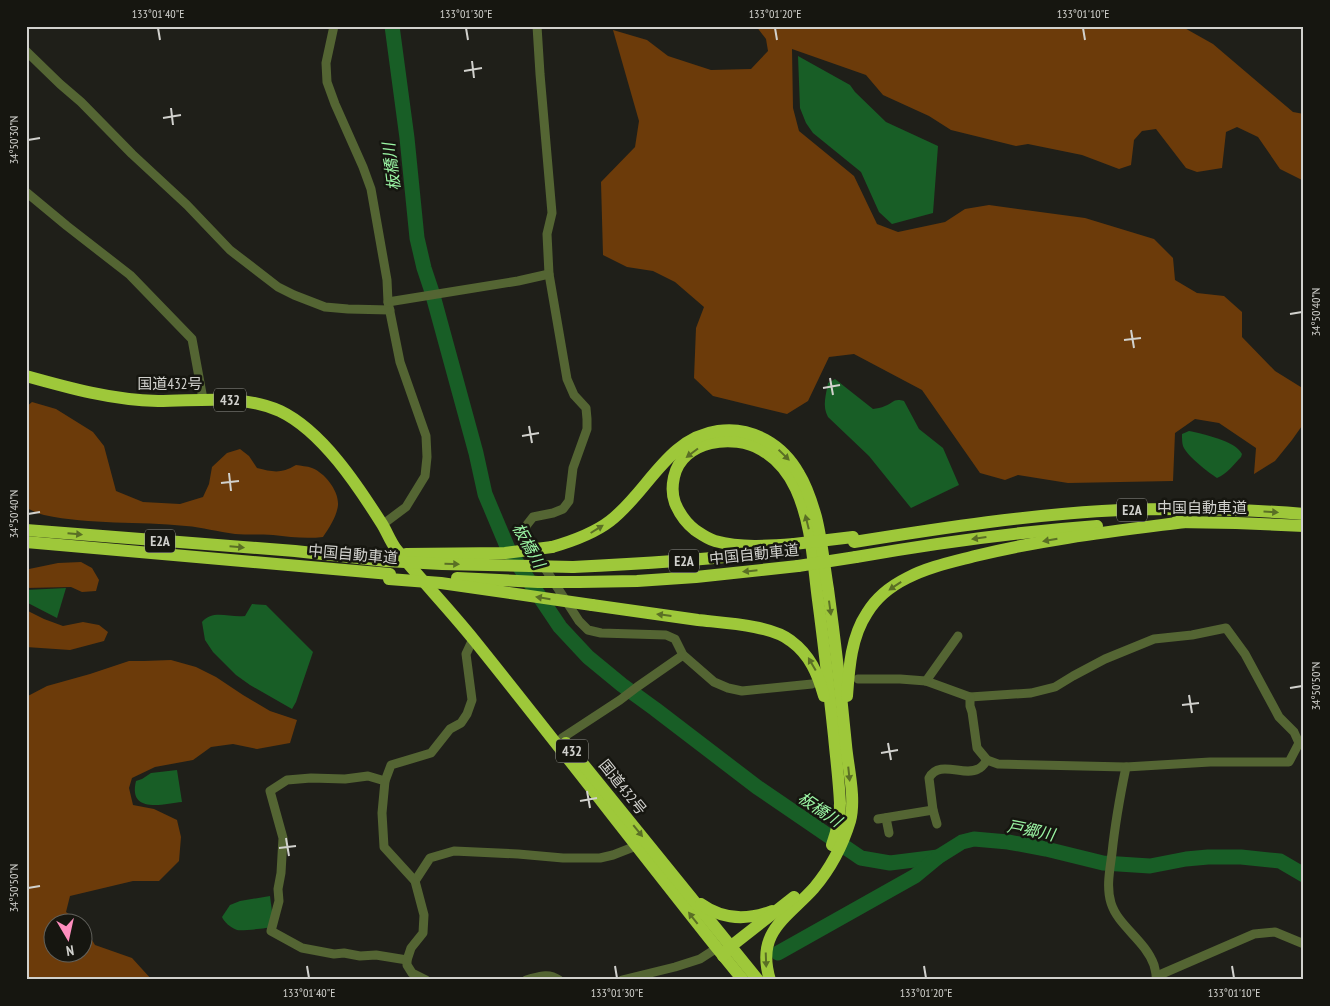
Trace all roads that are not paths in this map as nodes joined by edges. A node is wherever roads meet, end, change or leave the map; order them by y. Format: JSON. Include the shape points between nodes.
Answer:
{"nodes":[{"id":1,"x":334,"y":26,"type":"edge"},
{"id":2,"x":537,"y":26,"type":"edge"},
{"id":3,"x":26,"y":51,"type":"edge"},
{"id":4,"x":26,"y":192,"type":"edge"},
{"id":5,"x":549,"y":274,"type":"junction"},
{"id":6,"x":389,"y":306,"type":"junction"},
{"id":7,"x":26,"y":376,"type":"edge"},
{"id":8,"x":203,"y":399,"type":"junction"},
{"id":9,"x":1304,"y":514,"type":"edge"},
{"id":10,"x":1185,"y":522,"type":"junction"},
{"id":11,"x":382,"y":525,"type":"junction"},
{"id":12,"x":1304,"y":526,"type":"edge"},
{"id":13,"x":26,"y":530,"type":"edge"},
{"id":14,"x":26,"y":542,"type":"edge"},
{"id":15,"x":795,"y":547,"type":"junction"},
{"id":16,"x":385,"y":558,"type":"junction"},
{"id":17,"x":389,"y":577,"type":"junction"},
{"id":18,"x":958,"y":636,"type":"dead end"},
{"id":19,"x":473,"y":639,"type":"junction"},
{"id":20,"x":683,"y":656,"type":"junction"},
{"id":21,"x":858,"y":679,"type":"dead end"},
{"id":22,"x":926,"y":681,"type":"junction"},
{"id":23,"x":812,"y":684,"type":"dead end"},
{"id":24,"x":970,"y":696,"type":"junction"},
{"id":25,"x":839,"y":726,"type":"junction"},
{"id":26,"x":562,"y":738,"type":"junction"},
{"id":27,"x":1301,"y":744,"type":"edge"},
{"id":28,"x":987,"y":760,"type":"junction"},
{"id":29,"x":1126,"y":767,"type":"junction"},
{"id":30,"x":385,"y":780,"type":"junction"},
{"id":31,"x":933,"y":810,"type":"junction"},
{"id":32,"x":937,"y":824,"type":"dead end"},
{"id":33,"x":889,"y":834,"type":"dead end"},
{"id":34,"x":636,"y":846,"type":"junction"},
{"id":35,"x":415,"y":881,"type":"junction"},
{"id":36,"x":691,"y":896,"type":"junction"},
{"id":37,"x":788,"y":908,"type":"junction"},
{"id":38,"x":1304,"y":944,"type":"edge"},
{"id":39,"x":726,"y":951,"type":"junction"},
{"id":40,"x":407,"y":960,"type":"junction"},
{"id":41,"x":1157,"y":978,"type":"edge"},
{"id":42,"x":426,"y":980,"type":"edge"},
{"id":43,"x":526,"y":980,"type":"edge"},
{"id":44,"x":559,"y":980,"type":"edge"},
{"id":45,"x":622,"y":980,"type":"edge"},
{"id":46,"x":743,"y":980,"type":"edge"},
{"id":47,"x":758,"y":980,"type":"edge"},
{"id":48,"x":770,"y":980,"type":"edge"}],
"edges":[{"from":1,"to":6,"type":"street","via":[[326,64],[326,82],[370,189]]},
{"from":2,"to":5,"type":"street","via":[[552,212],[547,234]]},
{"from":3,"to":6,"type":"street","via":[[230,250],[278,287],[325,307]]},
{"from":4,"to":8,"type":"street","via":[[130,274],[192,339]]},
{"from":5,"to":6,"type":"street"},
{"from":5,"to":20,"type":"street","via":[[567,379],[574,395],[586,408],[587,429],[573,468],[570,501],[562,510],[533,517],[524,536],[588,630],[666,635],[675,639]]},
{"from":6,"to":11,"type":"street","via":[[400,362],[426,436],[427,457],[425,476],[406,507]]},
{"from":7,"to":8,"type":"highway","name":"国道432号","number":"432","via":[[79,391],[120,398],[158,401]]},
{"from":8,"to":11,"type":"highway","name":"国道432号","number":"432","via":[[258,403],[282,412],[304,427],[346,471]]},
{"from":15,"to":9,"type":"highway","name":"中国自動車道","number":"E2A","one_way":true,"via":[[1121,510]]},
{"from":10,"to":12,"type":"highway","name":"中国自動車道","number":"E2A"},
{"from":10,"to":17,"type":"highway","name":"中国自動車道","number":"E2A","one_way":true,"bridge":true,"via":[[1052,529],[798,566],[696,577],[579,582]]},
{"from":10,"to":25,"type":"highway","one_way":true,"via":[[1052,539],[987,553],[929,569],[890,588],[877,600],[860,625],[853,645]]},
{"from":11,"to":19,"type":"highway","name":"国道432号","number":"432","via":[[394,547]]},
{"from":11,"to":26,"type":"highway","name":"国道432号","number":"432","via":[[481,637]]},
{"from":13,"to":16,"type":"highway","name":"中国自動車道","number":"E2A","one_way":true},
{"from":14,"to":17,"type":"highway","name":"中国自動車道","number":"E2A"},
{"from":16,"to":15,"type":"highway","name":"中国自動車道","number":"E2A","one_way":true,"bridge":true,"via":[[477,565],[573,567],[708,559]]},
{"from":25,"to":15,"type":"highway","one_way":true,"via":[[809,531],[789,476],[772,456],[739,441],[713,442],[688,454],[680,463],[675,473],[674,498],[678,512],[700,533],[713,540],[750,546]]},
{"from":16,"to":25,"type":"highway","one_way":true,"bridge":true,"via":[[505,553],[572,541],[609,522],[670,455],[696,438],[722,430],[753,434],[766,440],[790,460],[812,502],[833,628]]},
{"from":25,"to":17,"type":"highway","one_way":true,"bridge":true,"via":[[808,657],[790,639],[765,630]]},
{"from":18,"to":22,"type":"street"},
{"from":19,"to":30,"type":"street","via":[[466,654],[472,700],[467,714],[431,753],[391,766]]},
{"from":19,"to":34,"type":"highway","name":"国道432号","number":"432"},
{"from":20,"to":23,"type":"street","via":[[714,682],[728,688],[742,691]]},
{"from":20,"to":26,"type":"street"},
{"from":21,"to":22,"type":"street"},
{"from":22,"to":24,"type":"street"},
{"from":24,"to":27,"type":"street","via":[[1031,693],[1055,687],[1105,659],[1154,639],[1226,628],[1245,654],[1279,717]]},
{"from":24,"to":28,"type":"street","via":[[977,748]]},
{"from":25,"to":37,"type":"highway","via":[[852,805],[844,819],[831,864],[813,888]]},
{"from":26,"to":36,"type":"highway","name":"国道432号","number":"432","one_way":true},
{"from":27,"to":29,"type":"street","via":[[1289,762]]},
{"from":28,"to":29,"type":"street","via":[[998,764]]},
{"from":28,"to":31,"type":"street","via":[[979,769],[944,769],[931,774]]},
{"from":29,"to":41,"type":"street","via":[[1116,812],[1109,880],[1111,902],[1118,916],[1150,956]]},
{"from":30,"to":35,"type":"street","via":[[382,813],[384,847]]},
{"from":30,"to":40,"type":"street","via":[[368,776],[287,780],[270,791],[283,838],[279,901],[271,931],[302,948]]},
{"from":31,"to":32,"type":"street"},
{"from":31,"to":33,"type":"street","via":[[882,819]]},
{"from":34,"to":35,"type":"street","via":[[600,858],[454,851],[430,858]]},
{"from":39,"to":34,"type":"highway","name":"国道432号","number":"432","one_way":true},
{"from":35,"to":40,"type":"street","via":[[424,915],[423,933],[411,948]]},
{"from":36,"to":37,"type":"highway","via":[[712,911],[737,917]]},
{"from":36,"to":39,"type":"highway","name":"国道432号","number":"432"},
{"from":37,"to":39,"type":"highway","via":[[744,946]]},
{"from":37,"to":48,"type":"highway","one_way":true,"via":[[766,948],[766,969]]},
{"from":38,"to":41,"type":"street","via":[[1275,932],[1254,934]]},
{"from":39,"to":45,"type":"street"},
{"from":39,"to":46,"type":"highway","name":"国道432号","number":"432"},
{"from":39,"to":47,"type":"highway","name":"国道432号","number":"432"},
{"from":40,"to":42,"type":"street","via":[[410,970]]},
{"from":43,"to":44,"type":"street","via":[[546,974]]}]}
